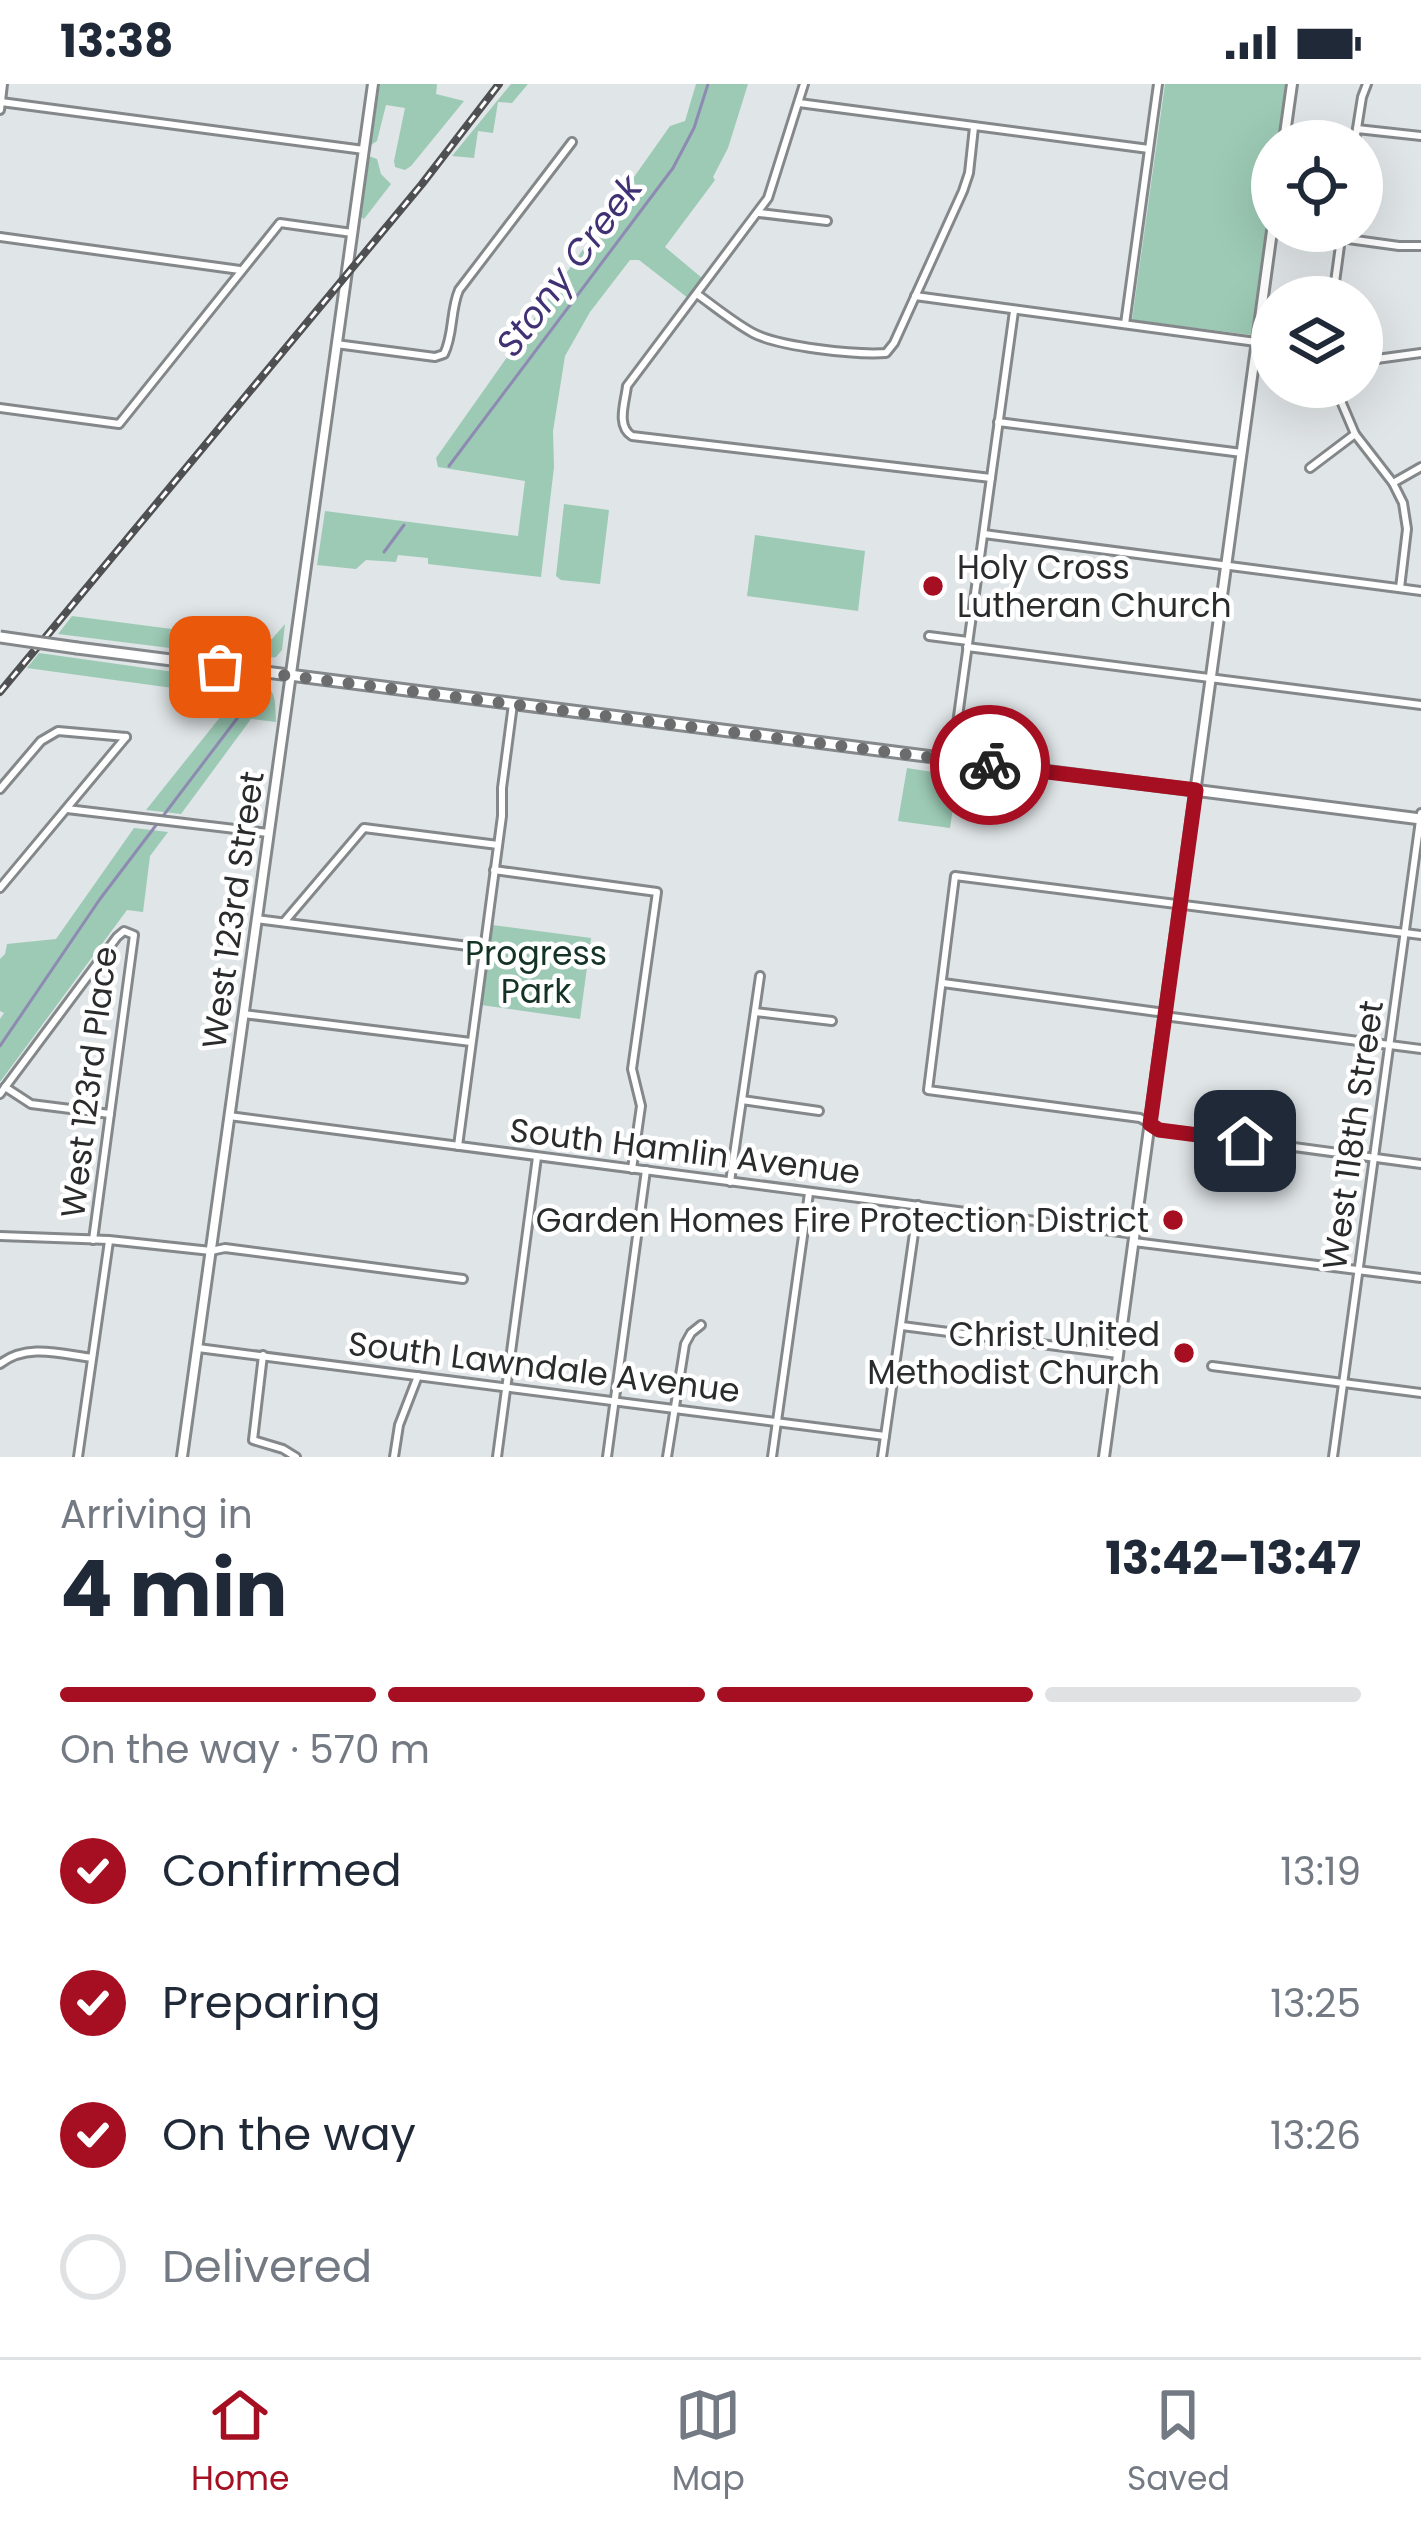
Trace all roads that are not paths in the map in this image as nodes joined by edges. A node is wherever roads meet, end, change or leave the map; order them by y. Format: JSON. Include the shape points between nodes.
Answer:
{"nodes":[{"id":1,"x":3,"y":84,"type":"edge"},
{"id":2,"x":373,"y":84,"type":"edge"},
{"id":3,"x":804,"y":84,"type":"edge"},
{"id":4,"x":1158,"y":84,"type":"edge"},
{"id":5,"x":1292,"y":84,"type":"edge"},
{"id":6,"x":1366,"y":84,"type":"edge"},
{"id":7,"x":799,"y":104,"type":"junction"},
{"id":8,"x":0,"y":106,"type":"edge"},
{"id":9,"x":1288,"y":120,"type":"edge"},
{"id":10,"x":1358,"y":120,"type":"edge"},
{"id":11,"x":974,"y":127,"type":"junction"},
{"id":12,"x":1383,"y":132,"type":"edge"},
{"id":13,"x":1421,"y":136,"type":"edge"},
{"id":14,"x":572,"y":142,"type":"dead end"},
{"id":15,"x":1148,"y":149,"type":"junction"},
{"id":16,"x":364,"y":150,"type":"junction"},
{"id":17,"x":759,"y":213,"type":"junction"},
{"id":18,"x":827,"y":221,"type":"dead end"},
{"id":19,"x":352,"y":232,"type":"junction"},
{"id":20,"x":0,"y":237,"type":"edge"},
{"id":21,"x":1383,"y":240,"type":"edge"},
{"id":22,"x":1421,"y":246,"type":"edge"},
{"id":23,"x":242,"y":270,"type":"junction"},
{"id":24,"x":697,"y":294,"type":"junction"},
{"id":25,"x":914,"y":296,"type":"junction"},
{"id":26,"x":1014,"y":311,"type":"junction"},
{"id":27,"x":1125,"y":325,"type":"junction"},
{"id":28,"x":1251,"y":341,"type":"edge"},
{"id":29,"x":336,"y":344,"type":"junction"},
{"id":30,"x":1421,"y":353,"type":"edge"},
{"id":31,"x":1383,"y":359,"type":"edge"},
{"id":32,"x":1251,"y":382,"type":"edge"},
{"id":33,"x":0,"y":408,"type":"edge"},
{"id":34,"x":1343,"y":408,"type":"edge"},
{"id":35,"x":998,"y":422,"type":"junction"},
{"id":36,"x":1354,"y":434,"type":"junction"},
{"id":37,"x":1242,"y":453,"type":"junction"},
{"id":38,"x":1421,"y":467,"type":"edge"},
{"id":39,"x":1310,"y":468,"type":"dead end"},
{"id":40,"x":991,"y":478,"type":"junction"},
{"id":41,"x":1393,"y":483,"type":"junction"},
{"id":42,"x":983,"y":534,"type":"junction"},
{"id":43,"x":1226,"y":566,"type":"junction"},
{"id":44,"x":1400,"y":588,"type":"junction"},
{"id":45,"x":1421,"y":591,"type":"edge"},
{"id":46,"x":929,"y":636,"type":"dead end"},
{"id":47,"x":0,"y":637,"type":"edge"},
{"id":48,"x":968,"y":644,"type":"junction"},
{"id":49,"x":290,"y":676,"type":"junction"},
{"id":50,"x":1210,"y":678,"type":"junction"},
{"id":51,"x":513,"y":704,"type":"junction"},
{"id":52,"x":1421,"y":705,"type":"edge"},
{"id":53,"x":952,"y":760,"type":"junction"},
{"id":54,"x":0,"y":789,"type":"edge"},
{"id":55,"x":1196,"y":790,"type":"junction"},
{"id":56,"x":67,"y":809,"type":"junction"},
{"id":57,"x":1421,"y":817,"type":"edge"},
{"id":58,"x":268,"y":833,"type":"junction"},
{"id":59,"x":498,"y":845,"type":"junction"},
{"id":60,"x":494,"y":870,"type":"junction"},
{"id":61,"x":0,"y":888,"type":"edge"},
{"id":62,"x":1180,"y":905,"type":"junction"},
{"id":63,"x":256,"y":919,"type":"junction"},
{"id":64,"x":284,"y":922,"type":"junction"},
{"id":65,"x":1405,"y":933,"type":"junction"},
{"id":66,"x":1421,"y":935,"type":"edge"},
{"id":67,"x":484,"y":948,"type":"junction"},
{"id":68,"x":760,"y":976,"type":"dead end"},
{"id":69,"x":941,"y":983,"type":"junction"},
{"id":70,"x":755,"y":1012,"type":"junction"},
{"id":71,"x":243,"y":1014,"type":"junction"},
{"id":72,"x":1165,"y":1015,"type":"junction"},
{"id":73,"x":832,"y":1021,"type":"dead end"},
{"id":74,"x":471,"y":1042,"type":"junction"},
{"id":75,"x":1389,"y":1045,"type":"junction"},
{"id":76,"x":1421,"y":1049,"type":"edge"},
{"id":77,"x":3,"y":1090,"type":"edge"},
{"id":78,"x":742,"y":1100,"type":"junction"},
{"id":79,"x":819,"y":1111,"type":"dead end"},
{"id":80,"x":110,"y":1114,"type":"junction"},
{"id":81,"x":229,"y":1116,"type":"junction"},
{"id":82,"x":1150,"y":1124,"type":"junction"},
{"id":83,"x":458,"y":1145,"type":"junction"},
{"id":84,"x":537,"y":1156,"type":"junction"},
{"id":85,"x":1374,"y":1158,"type":"junction"},
{"id":86,"x":1421,"y":1164,"type":"edge"},
{"id":87,"x":632,"y":1168,"type":"junction"},
{"id":88,"x":646,"y":1170,"type":"junction"},
{"id":89,"x":730,"y":1182,"type":"junction"},
{"id":90,"x":809,"y":1192,"type":"junction"},
{"id":91,"x":918,"y":1205,"type":"junction"},
{"id":92,"x":0,"y":1236,"type":"edge"},
{"id":93,"x":1134,"y":1238,"type":"junction"},
{"id":94,"x":93,"y":1240,"type":"junction"},
{"id":95,"x":109,"y":1240,"type":"junction"},
{"id":96,"x":211,"y":1251,"type":"junction"},
{"id":97,"x":1359,"y":1270,"type":"junction"},
{"id":98,"x":1421,"y":1278,"type":"edge"},
{"id":99,"x":463,"y":1279,"type":"dead end"},
{"id":100,"x":701,"y":1325,"type":"dead end"},
{"id":101,"x":901,"y":1325,"type":"junction"},
{"id":102,"x":197,"y":1347,"type":"junction"},
{"id":103,"x":1118,"y":1354,"type":"junction"},
{"id":104,"x":263,"y":1355,"type":"junction"},
{"id":105,"x":92,"y":1358,"type":"junction"},
{"id":106,"x":0,"y":1364,"type":"edge"},
{"id":107,"x":1212,"y":1366,"type":"dead end"},
{"id":108,"x":418,"y":1376,"type":"junction"},
{"id":109,"x":1343,"y":1383,"type":"junction"},
{"id":110,"x":506,"y":1387,"type":"junction"},
{"id":111,"x":1421,"y":1393,"type":"edge"},
{"id":112,"x":615,"y":1400,"type":"junction"},
{"id":113,"x":674,"y":1408,"type":"junction"},
{"id":114,"x":777,"y":1421,"type":"junction"},
{"id":115,"x":885,"y":1436,"type":"junction"},
{"id":116,"x":79,"y":1457,"type":"edge"},
{"id":117,"x":182,"y":1457,"type":"edge"},
{"id":118,"x":296,"y":1457,"type":"edge"},
{"id":119,"x":394,"y":1457,"type":"edge"},
{"id":120,"x":497,"y":1457,"type":"edge"},
{"id":121,"x":607,"y":1457,"type":"edge"},
{"id":122,"x":667,"y":1457,"type":"edge"},
{"id":123,"x":772,"y":1457,"type":"edge"},
{"id":124,"x":882,"y":1457,"type":"edge"},
{"id":125,"x":1104,"y":1457,"type":"edge"},
{"id":126,"x":1333,"y":1457,"type":"edge"}],
"edges":[{"from":1,"to":8,"type":"street"},
{"from":2,"to":16,"type":"street","name":"West 123rd Street"},
{"from":3,"to":7,"type":"street"},
{"from":4,"to":15,"type":"street"},
{"from":5,"to":9,"type":"street"},
{"from":6,"to":10,"type":"street"},
{"from":7,"to":11,"type":"street"},
{"from":7,"to":17,"type":"street"},
{"from":8,"to":16,"type":"street"},
{"from":11,"to":15,"type":"street"},
{"from":11,"to":25,"type":"street","via":[[963,190]]},
{"from":12,"to":13,"type":"street"},
{"from":14,"to":29,"type":"street","via":[[459,290],[444,354]]},
{"from":15,"to":27,"type":"street"},
{"from":16,"to":19,"type":"street","name":"West 123rd Street"},
{"from":17,"to":18,"type":"street"},
{"from":17,"to":24,"type":"street"},
{"from":19,"to":23,"type":"street","via":[[280,223]]},
{"from":19,"to":29,"type":"street","name":"West 123rd Street"},
{"from":20,"to":23,"type":"street"},
{"from":21,"to":22,"type":"street"},
{"from":23,"to":33,"type":"street","via":[[118,424]]},
{"from":24,"to":25,"type":"street","via":[[755,334],[868,354],[886,353]]},
{"from":24,"to":40,"type":"street","via":[[627,386],[625,432]]},
{"from":25,"to":26,"type":"street"},
{"from":26,"to":27,"type":"street"},
{"from":26,"to":35,"type":"street"},
{"from":27,"to":28,"type":"street"},
{"from":29,"to":49,"type":"street","name":"West 123rd Street"},
{"from":30,"to":31,"type":"street"},
{"from":32,"to":37,"type":"street"},
{"from":34,"to":36,"type":"street"},
{"from":35,"to":37,"type":"street"},
{"from":35,"to":40,"type":"street"},
{"from":36,"to":39,"type":"street"},
{"from":36,"to":41,"type":"street"},
{"from":37,"to":43,"type":"street"},
{"from":38,"to":41,"type":"street"},
{"from":40,"to":42,"type":"street"},
{"from":41,"to":44,"type":"street","via":[[1407,529]]},
{"from":42,"to":43,"type":"street"},
{"from":42,"to":48,"type":"street"},
{"from":43,"to":44,"type":"street"},
{"from":43,"to":50,"type":"street"},
{"from":44,"to":45,"type":"street"},
{"from":46,"to":48,"type":"street"},
{"from":47,"to":49,"type":"main road","bridge":true},
{"from":48,"to":50,"type":"street"},
{"from":48,"to":53,"type":"street"},
{"from":49,"to":51,"type":"main road"},
{"from":49,"to":58,"type":"street","name":"West 123rd Street"},
{"from":50,"to":52,"type":"street"},
{"from":50,"to":55,"type":"street"},
{"from":51,"to":53,"type":"main road"},
{"from":51,"to":59,"type":"street"},
{"from":53,"to":55,"type":"main road"},
{"from":54,"to":56,"type":"street","via":[[50,734],[126,737]]},
{"from":55,"to":57,"type":"main road"},
{"from":55,"to":62,"type":"street"},
{"from":56,"to":58,"type":"street"},
{"from":56,"to":61,"type":"street"},
{"from":57,"to":65,"type":"street","name":"West 118th Street"},
{"from":58,"to":63,"type":"street","name":"West 123rd Street"},
{"from":59,"to":60,"type":"street"},
{"from":59,"to":64,"type":"street","via":[[364,828]]},
{"from":60,"to":67,"type":"street"},
{"from":60,"to":87,"type":"street","via":[[657,892],[632,1069],[640,1106]]},
{"from":62,"to":65,"type":"street"},
{"from":62,"to":69,"type":"street","via":[[955,876]]},
{"from":62,"to":72,"type":"street"},
{"from":63,"to":64,"type":"street"},
{"from":63,"to":71,"type":"street","name":"West 123rd Street"},
{"from":64,"to":67,"type":"street"},
{"from":65,"to":66,"type":"street"},
{"from":65,"to":75,"type":"street","name":"West 118th Street"},
{"from":67,"to":74,"type":"street"},
{"from":68,"to":70,"type":"street"},
{"from":69,"to":72,"type":"street"},
{"from":69,"to":82,"type":"street","via":[[928,1090]]},
{"from":70,"to":73,"type":"street"},
{"from":70,"to":78,"type":"street"},
{"from":71,"to":74,"type":"street"},
{"from":71,"to":81,"type":"street","name":"West 123rd Street"},
{"from":72,"to":75,"type":"street"},
{"from":72,"to":82,"type":"street"},
{"from":74,"to":83,"type":"street"},
{"from":75,"to":76,"type":"street"},
{"from":75,"to":85,"type":"street","name":"West 118th Street"},
{"from":77,"to":80,"type":"street","via":[[31,1104]]},
{"from":77,"to":80,"type":"street","name":"West 123rd Place","via":[[128,931],[134,945]]},
{"from":78,"to":79,"type":"street"},
{"from":78,"to":89,"type":"street"},
{"from":80,"to":94,"type":"street","name":"West 123rd Place"},
{"from":81,"to":83,"type":"street","name":"South Hamlin Avenue"},
{"from":81,"to":96,"type":"street","name":"West 123rd Street"},
{"from":82,"to":85,"type":"street"},
{"from":82,"to":93,"type":"street"},
{"from":83,"to":84,"type":"street","name":"South Hamlin Avenue"},
{"from":84,"to":87,"type":"street","name":"South Hamlin Avenue"},
{"from":84,"to":110,"type":"street"},
{"from":85,"to":86,"type":"street"},
{"from":85,"to":97,"type":"street","name":"West 118th Street"},
{"from":87,"to":88,"type":"street","name":"South Hamlin Avenue"},
{"from":88,"to":89,"type":"street","name":"South Hamlin Avenue"},
{"from":88,"to":112,"type":"street"},
{"from":89,"to":90,"type":"street","name":"South Hamlin Avenue"},
{"from":90,"to":91,"type":"street","name":"South Hamlin Avenue"},
{"from":90,"to":114,"type":"street"},
{"from":91,"to":93,"type":"street","name":"South Hamlin Avenue"},
{"from":91,"to":101,"type":"street"},
{"from":92,"to":94,"type":"street"},
{"from":93,"to":97,"type":"street","name":"South Hamlin Avenue"},
{"from":93,"to":103,"type":"street"},
{"from":94,"to":95,"type":"street"},
{"from":95,"to":96,"type":"street"},
{"from":95,"to":105,"type":"street","name":"West 123rd Place"},
{"from":96,"to":99,"type":"street"},
{"from":96,"to":102,"type":"street","name":"West 123rd Street"},
{"from":97,"to":98,"type":"street","name":"South Hamlin Avenue"},
{"from":97,"to":109,"type":"street","name":"West 118th Street"},
{"from":100,"to":113,"type":"street","via":[[685,1344]]},
{"from":101,"to":103,"type":"street"},
{"from":101,"to":115,"type":"street"},
{"from":102,"to":104,"type":"street","name":"South Lawndale Avenue"},
{"from":102,"to":117,"type":"street","name":"West 123rd Street"},
{"from":103,"to":125,"type":"street"},
{"from":104,"to":108,"type":"street","name":"South Lawndale Avenue"},
{"from":104,"to":118,"type":"street","via":[[253,1439]]},
{"from":105,"to":106,"type":"street","via":[[29,1351]]},
{"from":105,"to":116,"type":"street","name":"West 123rd Place"},
{"from":107,"to":109,"type":"street"},
{"from":108,"to":110,"type":"street","name":"South Lawndale Avenue"},
{"from":108,"to":119,"type":"street"},
{"from":109,"to":111,"type":"street"},
{"from":109,"to":126,"type":"street","name":"West 118th Street"},
{"from":110,"to":112,"type":"street","name":"South Lawndale Avenue"},
{"from":110,"to":120,"type":"street"},
{"from":112,"to":113,"type":"street","name":"South Lawndale Avenue"},
{"from":112,"to":121,"type":"street"},
{"from":113,"to":114,"type":"street","name":"South Lawndale Avenue"},
{"from":113,"to":122,"type":"street"},
{"from":114,"to":115,"type":"street","name":"South Lawndale Avenue"},
{"from":114,"to":123,"type":"street"},
{"from":115,"to":124,"type":"street"}]}
